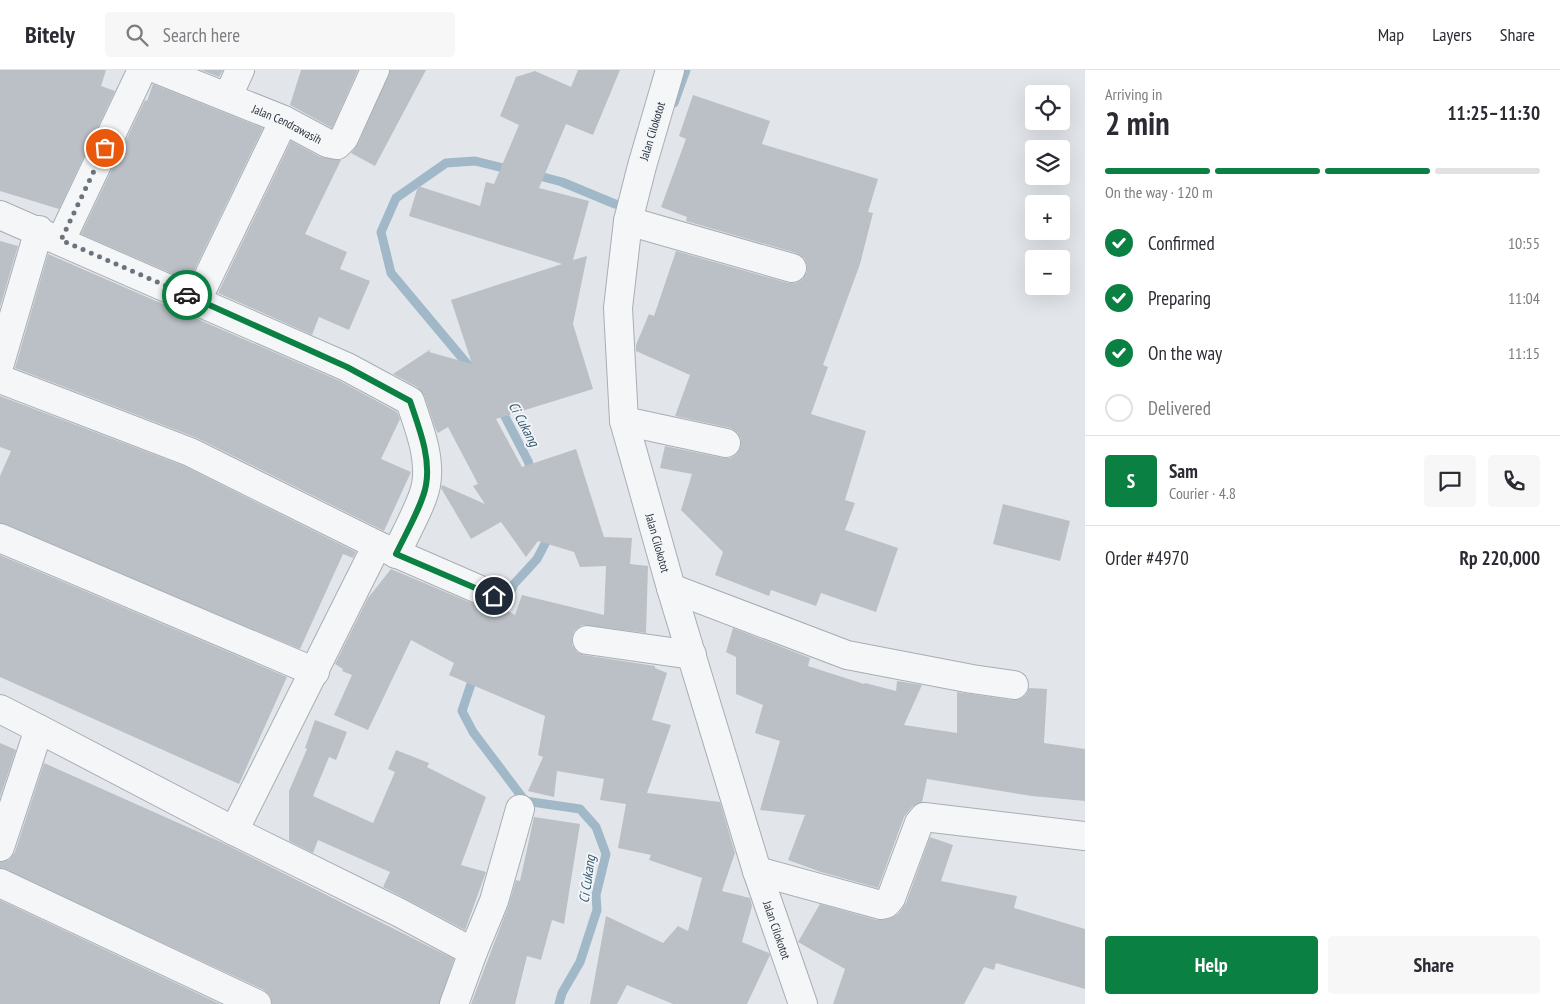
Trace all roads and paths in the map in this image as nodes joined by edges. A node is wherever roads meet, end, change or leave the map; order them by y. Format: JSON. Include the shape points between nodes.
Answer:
{"nodes":[{"id":1,"x":142,"y":70,"type":"edge"},
{"id":2,"x":159,"y":70,"type":"edge"},
{"id":3,"x":240,"y":70,"type":"edge"},
{"id":4,"x":375,"y":70,"type":"edge"},
{"id":5,"x":670,"y":70,"type":"edge"},
{"id":6,"x":228,"y":96,"type":"junction"},
{"id":7,"x":284,"y":120,"type":"junction"},
{"id":8,"x":631,"y":210,"type":"junction"},
{"id":9,"x":0,"y":215,"type":"edge"},
{"id":10,"x":50,"y":235,"type":"junction"},
{"id":11,"x":792,"y":268,"type":"dead end"},
{"id":12,"x":197,"y":300,"type":"junction"},
{"id":13,"x":0,"y":364,"type":"edge"},
{"id":14,"x":0,"y":379,"type":"edge"},
{"id":15,"x":624,"y":421,"type":"junction"},
{"id":16,"x":726,"y":443,"type":"dead end"},
{"id":17,"x":0,"y":538,"type":"edge"},
{"id":18,"x":387,"y":549,"type":"junction"},
{"id":19,"x":671,"y":588,"type":"junction"},
{"id":20,"x":494,"y":596,"type":"dead end"},
{"id":21,"x":587,"y":640,"type":"dead end"},
{"id":22,"x":692,"y":656,"type":"junction"},
{"id":23,"x":315,"y":672,"type":"junction"},
{"id":24,"x":1014,"y":685,"type":"dead end"},
{"id":25,"x":0,"y":709,"type":"edge"},
{"id":26,"x":39,"y":729,"type":"junction"},
{"id":27,"x":520,"y":809,"type":"dead end"},
{"id":28,"x":234,"y":831,"type":"junction"},
{"id":29,"x":1085,"y":836,"type":"edge"},
{"id":30,"x":0,"y":848,"type":"edge"},
{"id":31,"x":757,"y":871,"type":"junction"},
{"id":32,"x":0,"y":883,"type":"edge"},
{"id":33,"x":473,"y":952,"type":"junction"},
{"id":34,"x":257,"y":1004,"type":"edge"},
{"id":35,"x":454,"y":1004,"type":"edge"},
{"id":36,"x":803,"y":1004,"type":"edge"}],
"edges":[{"from":1,"to":10,"type":"street"},
{"from":2,"to":6,"type":"street","name":"Jalan Cendrawasih"},
{"from":3,"to":6,"type":"street"},
{"from":4,"to":7,"type":"street","name":"Jalan Cendrawasih","via":[[344,138],[337,145]]},
{"from":5,"to":8,"type":"street","name":"Jalan Cilokotot"},
{"from":6,"to":7,"type":"street","name":"Jalan Cendrawasih"},
{"from":7,"to":12,"type":"street"},
{"from":8,"to":11,"type":"street"},
{"from":8,"to":15,"type":"street","name":"Jalan Cilokotot","via":[[618,308]]},
{"from":9,"to":10,"type":"street"},
{"from":10,"to":12,"type":"street"},
{"from":10,"to":13,"type":"street"},
{"from":12,"to":18,"type":"street","via":[[347,367],[410,401],[425,450],[426,488]]},
{"from":14,"to":18,"type":"street","via":[[190,452]]},
{"from":15,"to":16,"type":"street"},
{"from":15,"to":19,"type":"street","name":"Jalan Cilokotot"},
{"from":17,"to":23,"type":"street"},
{"from":18,"to":20,"type":"street"},
{"from":18,"to":23,"type":"street"},
{"from":19,"to":22,"type":"street","name":"Jalan Cilokotot"},
{"from":19,"to":24,"type":"street","via":[[846,655]]},
{"from":21,"to":22,"type":"street"},
{"from":22,"to":31,"type":"street","name":"Jalan Cilokotot"},
{"from":23,"to":28,"type":"street"},
{"from":25,"to":26,"type":"street"},
{"from":26,"to":28,"type":"street"},
{"from":26,"to":30,"type":"street"},
{"from":27,"to":33,"type":"street","via":[[494,901]]},
{"from":28,"to":33,"type":"street"},
{"from":29,"to":31,"type":"street","via":[[924,818],[918,823],[892,898],[881,905]]},
{"from":31,"to":36,"type":"street","name":"Jalan Cilokotot"},
{"from":32,"to":34,"type":"street"},
{"from":33,"to":35,"type":"street"}]}
